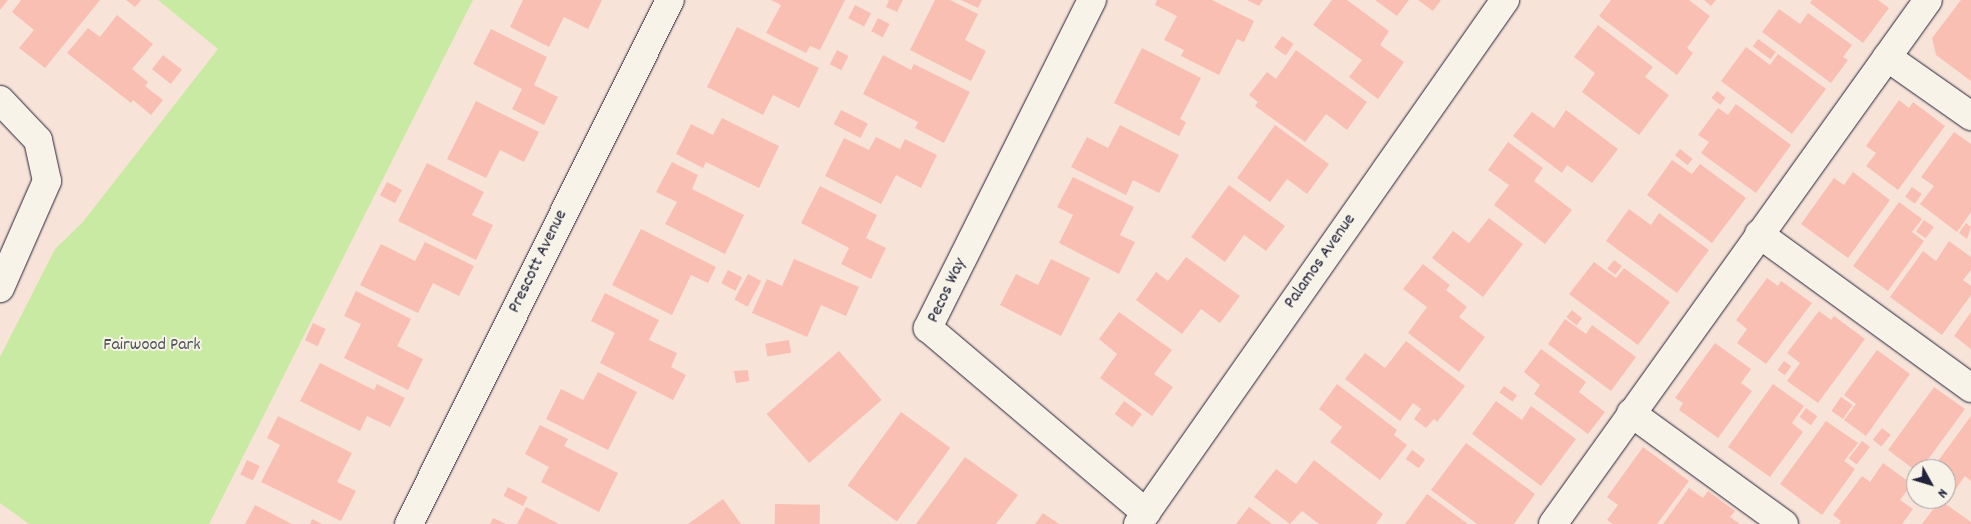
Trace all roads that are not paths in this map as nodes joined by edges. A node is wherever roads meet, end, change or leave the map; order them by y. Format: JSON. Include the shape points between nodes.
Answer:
{"nodes":[{"id":1,"x":670,"y":0,"type":"edge"},
{"id":2,"x":1092,"y":0,"type":"edge"},
{"id":3,"x":1505,"y":0,"type":"edge"},
{"id":4,"x":1928,"y":0,"type":"edge"},
{"id":5,"x":1887,"y":57,"type":"junction"},
{"id":6,"x":0,"y":100,"type":"edge"},
{"id":7,"x":1971,"y":116,"type":"edge"},
{"id":8,"x":1759,"y":234,"type":"junction"},
{"id":9,"x":0,"y":288,"type":"edge"},
{"id":10,"x":1971,"y":388,"type":"edge"},
{"id":11,"x":1631,"y":413,"type":"junction"},
{"id":12,"x":1142,"y":518,"type":"edge"},
{"id":13,"x":409,"y":524,"type":"edge"},
{"id":14,"x":1553,"y":524,"type":"edge"},
{"id":15,"x":1784,"y":524,"type":"edge"}],
"edges":[{"from":1,"to":13,"type":"street","name":"Prescott Avenue"},
{"from":2,"to":12,"type":"street","name":"Pecos Way","via":[[928,328]]},
{"from":3,"to":12,"type":"street","name":"Palamos Avenue"},
{"from":4,"to":5,"type":"street"},
{"from":5,"to":7,"type":"street"},
{"from":5,"to":8,"type":"street"},
{"from":6,"to":9,"type":"street","via":[[38,140],[47,181]]},
{"from":8,"to":10,"type":"street"},
{"from":8,"to":11,"type":"street"},
{"from":11,"to":14,"type":"street"},
{"from":11,"to":15,"type":"street"}]}
